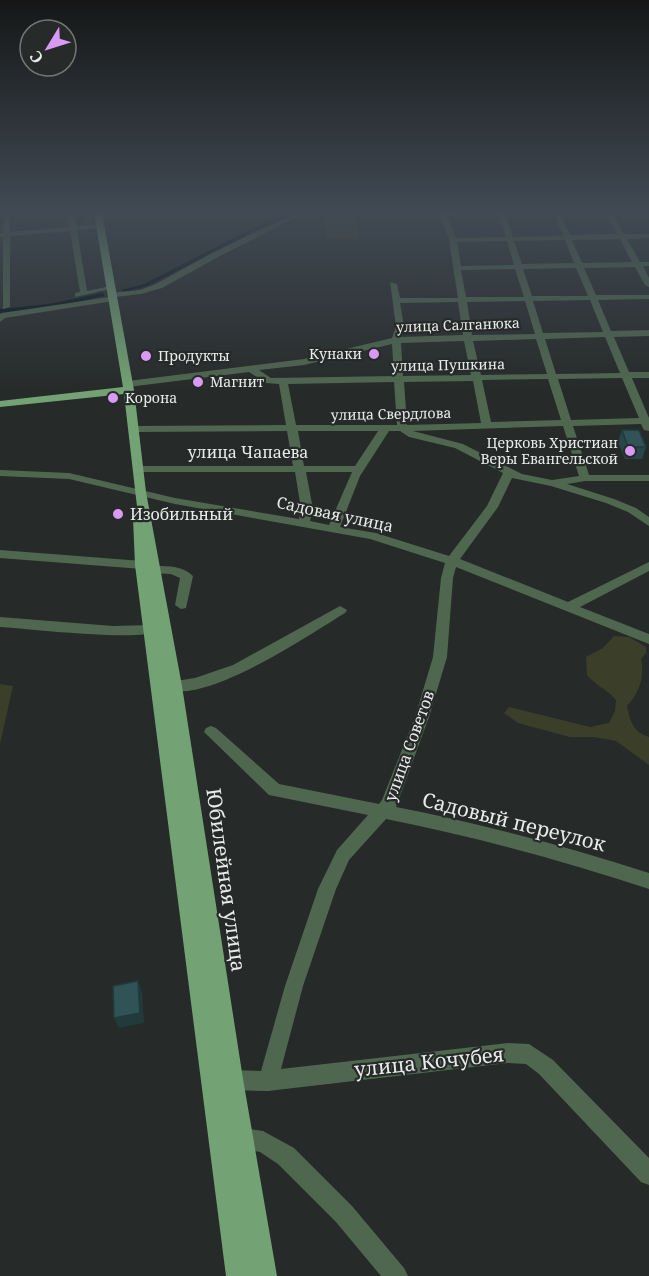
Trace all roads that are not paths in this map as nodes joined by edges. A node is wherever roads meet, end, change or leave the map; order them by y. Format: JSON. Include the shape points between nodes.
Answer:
{"nodes":[{"id":1,"x":3,"y":273,"type":"edge"},
{"id":2,"x":81,"y":273,"type":"edge"},
{"id":3,"x":108,"y":273,"type":"edge"},
{"id":4,"x":184,"y":273,"type":"edge"},
{"id":5,"x":458,"y":273,"type":"edge"},
{"id":6,"x":521,"y":273,"type":"edge"},
{"id":7,"x":582,"y":273,"type":"edge"},
{"id":8,"x":393,"y":284,"type":"dead end"},
{"id":9,"x":84,"y":294,"type":"junction"},
{"id":10,"x":112,"y":294,"type":"junction"},
{"id":11,"x":649,"y":297,"type":"edge"},
{"id":12,"x":592,"y":298,"type":"junction"},
{"id":13,"x":529,"y":299,"type":"junction"},
{"id":14,"x":462,"y":300,"type":"junction"},
{"id":15,"x":397,"y":301,"type":"junction"},
{"id":16,"x":3,"y":308,"type":"edge"},
{"id":17,"x":0,"y":319,"type":"edge"},
{"id":18,"x":649,"y":333,"type":"edge"},
{"id":19,"x":608,"y":334,"type":"junction"},
{"id":20,"x":538,"y":336,"type":"junction"},
{"id":21,"x":468,"y":338,"type":"junction"},
{"id":22,"x":396,"y":340,"type":"junction"},
{"id":23,"x":252,"y":369,"type":"junction"},
{"id":24,"x":649,"y":375,"type":"edge"},
{"id":25,"x":625,"y":376,"type":"junction"},
{"id":26,"x":551,"y":377,"type":"junction"},
{"id":27,"x":476,"y":378,"type":"junction"},
{"id":28,"x":398,"y":380,"type":"junction"},
{"id":29,"x":283,"y":381,"type":"junction"},
{"id":30,"x":128,"y":387,"type":"junction"},
{"id":31,"x":0,"y":404,"type":"edge"},
{"id":32,"x":566,"y":422,"type":"junction"},
{"id":33,"x":648,"y":424,"type":"edge"},
{"id":34,"x":487,"y":425,"type":"junction"},
{"id":35,"x":386,"y":428,"type":"junction"},
{"id":36,"x":402,"y":428,"type":"junction"},
{"id":37,"x":134,"y":429,"type":"junction"},
{"id":38,"x":292,"y":429,"type":"junction"},
{"id":39,"x":300,"y":468,"type":"junction"},
{"id":40,"x":138,"y":469,"type":"junction"},
{"id":41,"x":358,"y":469,"type":"junction"},
{"id":42,"x":0,"y":473,"type":"edge"},
{"id":43,"x":509,"y":473,"type":"junction"},
{"id":44,"x":585,"y":478,"type":"junction"},
{"id":45,"x":649,"y":478,"type":"edge"},
{"id":46,"x":554,"y":483,"type":"junction"},
{"id":47,"x":140,"y":492,"type":"junction"},
{"id":48,"x":649,"y":522,"type":"edge"},
{"id":49,"x":304,"y":523,"type":"junction"},
{"id":50,"x":333,"y":529,"type":"junction"},
{"id":51,"x":0,"y":554,"type":"edge"},
{"id":52,"x":452,"y":561,"type":"junction"},
{"id":53,"x":649,"y":566,"type":"edge"},
{"id":54,"x":148,"y":567,"type":"junction"},
{"id":55,"x":181,"y":605,"type":"dead end"},
{"id":56,"x":569,"y":607,"type":"junction"},
{"id":57,"x":340,"y":610,"type":"dead end"},
{"id":58,"x":0,"y":622,"type":"edge"},
{"id":59,"x":150,"y":630,"type":"junction"},
{"id":60,"x":649,"y":639,"type":"edge"},
{"id":61,"x":174,"y":686,"type":"junction"},
{"id":62,"x":211,"y":732,"type":"dead end"},
{"id":63,"x":181,"y":784,"type":"junction"},
{"id":64,"x":382,"y":812,"type":"junction"},
{"id":65,"x":649,"y":880,"type":"edge"},
{"id":66,"x":223,"y":1081,"type":"junction"},
{"id":67,"x":268,"y":1081,"type":"junction"},
{"id":68,"x":243,"y":1139,"type":"junction"},
{"id":69,"x":649,"y":1174,"type":"edge"},
{"id":70,"x":239,"y":1276,"type":"edge"},
{"id":71,"x":264,"y":1276,"type":"edge"},
{"id":72,"x":396,"y":1276,"type":"edge"}],
"edges":[{"from":1,"to":16,"type":"street"},
{"from":2,"to":9,"type":"street"},
{"from":3,"to":10,"type":"main road","name":"Юбилейная улица"},
{"from":4,"to":10,"type":"street","via":[[141,292]]},
{"from":5,"to":14,"type":"street"},
{"from":6,"to":13,"type":"street"},
{"from":7,"to":12,"type":"street"},
{"from":8,"to":15,"type":"street"},
{"from":9,"to":10,"type":"street"},
{"from":9,"to":16,"type":"street"},
{"from":10,"to":17,"type":"street"},
{"from":10,"to":30,"type":"main road","name":"Юбилейная улица"},
{"from":11,"to":12,"type":"street"},
{"from":12,"to":13,"type":"street"},
{"from":12,"to":19,"type":"street"},
{"from":13,"to":14,"type":"street"},
{"from":13,"to":20,"type":"street"},
{"from":14,"to":15,"type":"street"},
{"from":14,"to":21,"type":"street"},
{"from":15,"to":22,"type":"street","via":[[400,326]]},
{"from":18,"to":19,"type":"street","name":"улица Салганюка"},
{"from":19,"to":20,"type":"street","name":"улица Салганюка"},
{"from":19,"to":25,"type":"street"},
{"from":20,"to":21,"type":"street","name":"улица Салганюка"},
{"from":20,"to":26,"type":"street"},
{"from":21,"to":22,"type":"street","name":"улица Салганюка"},
{"from":21,"to":27,"type":"street"},
{"from":22,"to":23,"type":"street","name":"улица Салганюка","via":[[326,359]]},
{"from":22,"to":28,"type":"street"},
{"from":23,"to":29,"type":"street","name":"улица Пушкина","via":[[263,380]]},
{"from":23,"to":30,"type":"street","name":"улица Салганюка"},
{"from":24,"to":25,"type":"street","name":"улица Пушкина"},
{"from":25,"to":26,"type":"street","name":"улица Пушкина"},
{"from":25,"to":33,"type":"street"},
{"from":26,"to":27,"type":"street","name":"улица Пушкина"},
{"from":26,"to":32,"type":"street"},
{"from":27,"to":28,"type":"street","name":"улица Пушкина"},
{"from":27,"to":34,"type":"street"},
{"from":28,"to":29,"type":"street","name":"улица Пушкина"},
{"from":28,"to":36,"type":"street"},
{"from":29,"to":38,"type":"street"},
{"from":30,"to":31,"type":"main road"},
{"from":30,"to":37,"type":"main road","name":"Юбилейная улица"},
{"from":32,"to":33,"type":"street","name":"улица Свердлова"},
{"from":32,"to":34,"type":"street","name":"улица Свердлова"},
{"from":32,"to":44,"type":"street"},
{"from":34,"to":36,"type":"street","name":"улица Свердлова"},
{"from":35,"to":36,"type":"street","name":"улица Свердлова"},
{"from":35,"to":38,"type":"street","name":"улица Свердлова"},
{"from":35,"to":41,"type":"street"},
{"from":36,"to":43,"type":"street","via":[[413,435],[459,446]]},
{"from":37,"to":38,"type":"street","name":"улица Свердлова"},
{"from":37,"to":40,"type":"main road","name":"Юбилейная улица"},
{"from":38,"to":39,"type":"street"},
{"from":39,"to":40,"type":"street","name":"улица Чапаева"},
{"from":39,"to":41,"type":"street","name":"улица Чапаева"},
{"from":39,"to":49,"type":"street","via":[[307,509]]},
{"from":40,"to":47,"type":"main road","name":"Юбилейная улица"},
{"from":41,"to":50,"type":"street"},
{"from":42,"to":47,"type":"street","name":"Садовая улица","via":[[69,476]]},
{"from":43,"to":46,"type":"street"},
{"from":43,"to":52,"type":"street","name":"улица Советов","via":[[488,514]]},
{"from":44,"to":45,"type":"street"},
{"from":44,"to":46,"type":"street"},
{"from":46,"to":48,"type":"street","via":[[632,510]]},
{"from":47,"to":49,"type":"street","name":"Садовая улица"},
{"from":47,"to":54,"type":"main road","name":"Юбилейная улица"},
{"from":49,"to":50,"type":"street","name":"Садовая улица"},
{"from":50,"to":52,"type":"street","name":"Садовая улица","via":[[372,536]]},
{"from":51,"to":54,"type":"street"},
{"from":52,"to":56,"type":"street","name":"Садовая улица"},
{"from":52,"to":64,"type":"street","name":"улица Советов","via":[[440,657],[422,717],[389,804]]},
{"from":53,"to":56,"type":"street"},
{"from":54,"to":55,"type":"street","via":[[186,576]]},
{"from":54,"to":59,"type":"main road","name":"Юбилейная улица"},
{"from":54,"to":61,"type":"main road","name":"Юбилейная улица"},
{"from":56,"to":60,"type":"street","name":"Садовая улица"},
{"from":57,"to":61,"type":"street","via":[[222,676],[189,686]]},
{"from":58,"to":59,"type":"street"},
{"from":59,"to":63,"type":"main road","name":"Юбилейная улица"},
{"from":61,"to":63,"type":"main road","name":"Юбилейная улица"},
{"from":62,"to":64,"type":"street","name":"Садовый переулок","via":[[275,790]]},
{"from":63,"to":66,"type":"main road","name":"Юбилейная улица"},
{"from":64,"to":65,"type":"street","name":"Садовый переулок","via":[[451,825]]},
{"from":64,"to":67,"type":"street","name":"улица Советов","via":[[344,855],[327,890],[294,986]]},
{"from":66,"to":67,"type":"street","name":"улица Кочубея"},
{"from":66,"to":68,"type":"main road","name":"Юбилейная улица"},
{"from":66,"to":70,"type":"main road","name":"Юбилейная улица"},
{"from":67,"to":69,"type":"street","name":"улица Кочубея","via":[[508,1053],[528,1054],[558,1078]]},
{"from":68,"to":71,"type":"main road","name":"Юбилейная улица"},
{"from":68,"to":72,"type":"street","via":[[263,1143],[286,1156],[344,1214]]}]}
